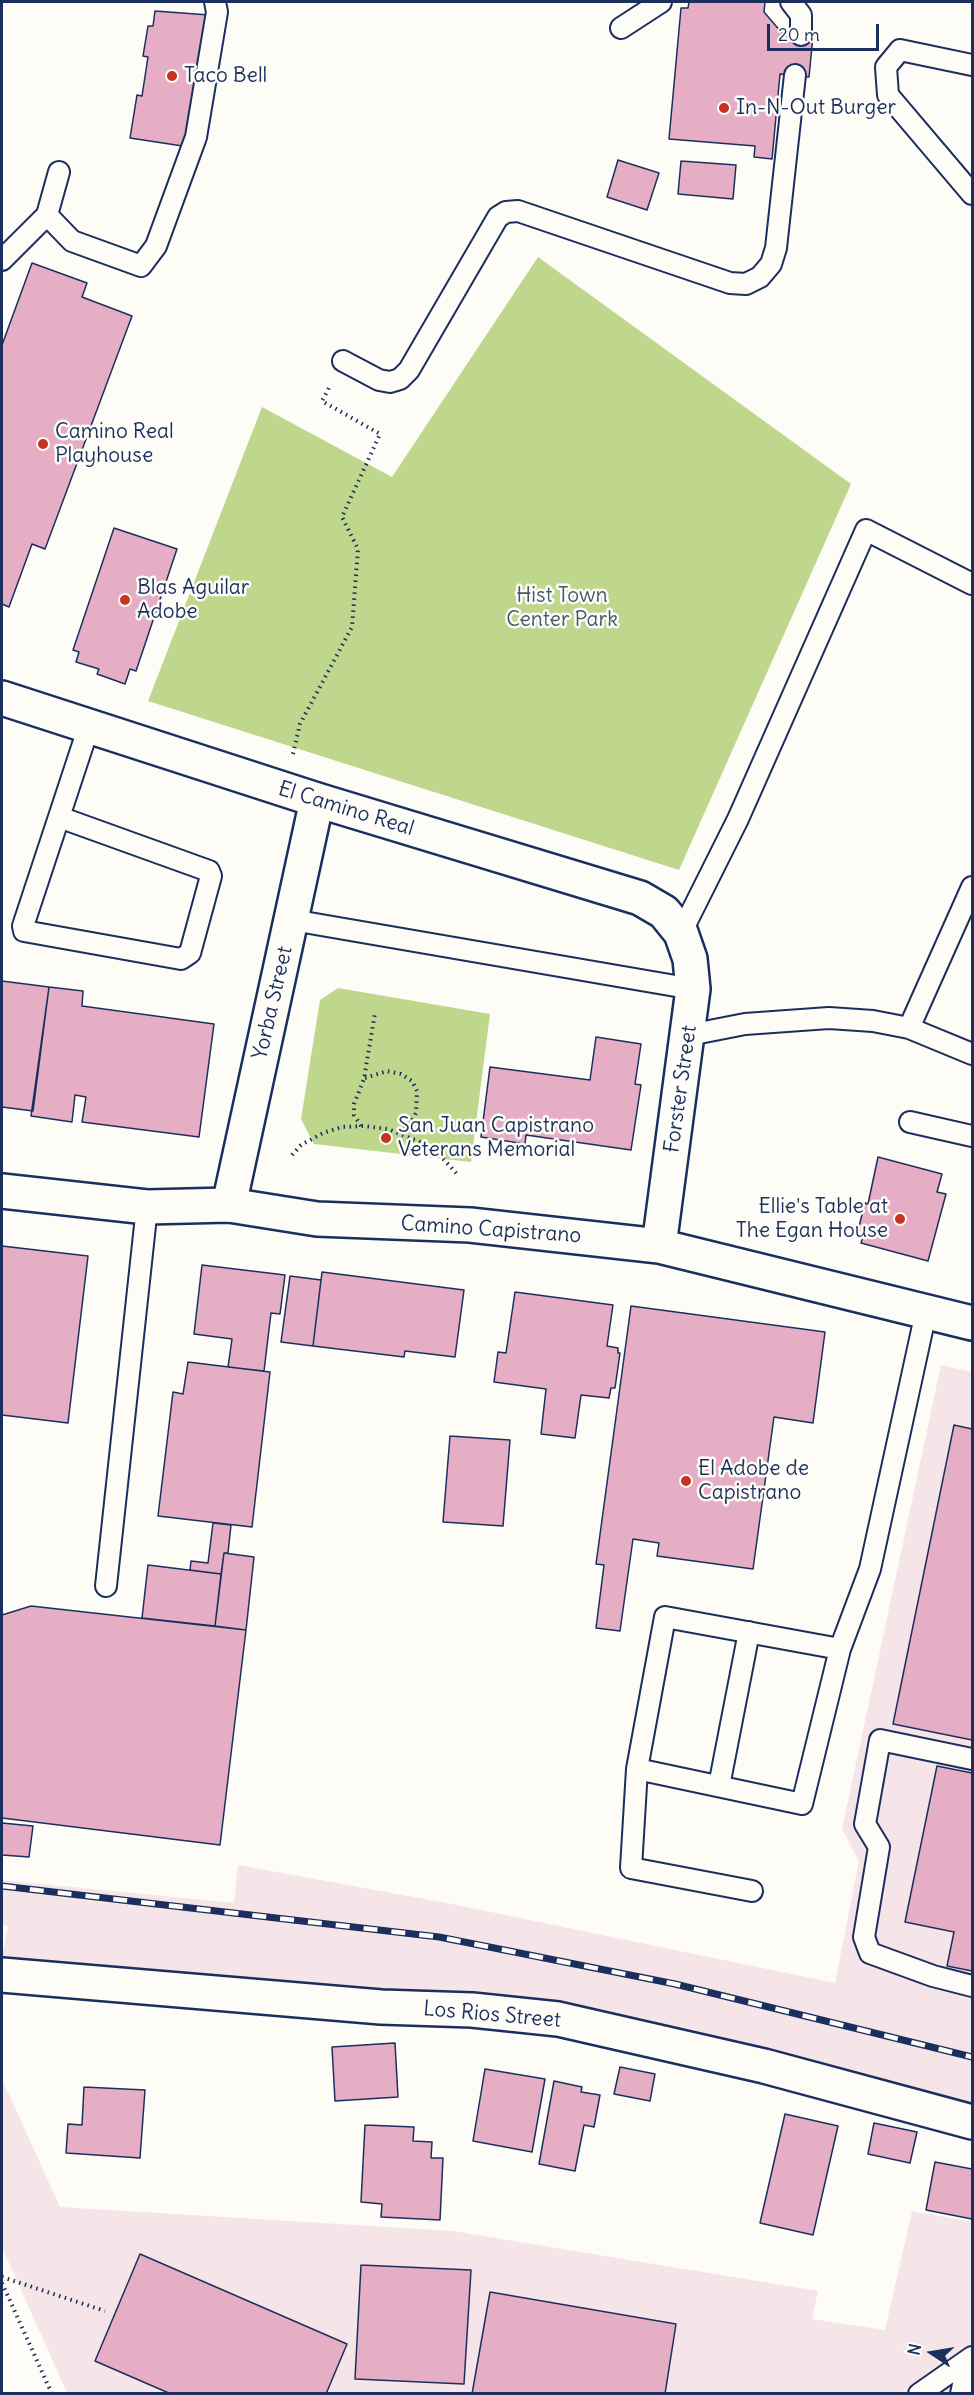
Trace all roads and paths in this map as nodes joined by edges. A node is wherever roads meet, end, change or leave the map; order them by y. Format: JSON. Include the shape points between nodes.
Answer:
{"nodes":[{"id":1,"x":215,"y":2,"type":"edge"},
{"id":2,"x":661,"y":2,"type":"edge"},
{"id":3,"x":791,"y":2,"type":"edge"},
{"id":4,"x":621,"y":28,"type":"dead end"},
{"id":5,"x":801,"y":35,"type":"dead end"},
{"id":6,"x":972,"y":65,"type":"edge"},
{"id":7,"x":795,"y":75,"type":"dead end"},
{"id":8,"x":59,"y":172,"type":"dead end"},
{"id":9,"x":972,"y":194,"type":"edge"},
{"id":10,"x":47,"y":215,"type":"junction"},
{"id":11,"x":2,"y":260,"type":"edge"},
{"id":12,"x":343,"y":361,"type":"joint"},
{"id":13,"x":972,"y":584,"type":"edge"},
{"id":14,"x":2,"y":698,"type":"edge"},
{"id":15,"x":89,"y":726,"type":"junction"},
{"id":16,"x":292,"y":756,"type":"dead end"},
{"id":17,"x":316,"y":800,"type":"junction"},
{"id":18,"x":59,"y":817,"type":"junction"},
{"id":19,"x":972,"y":887,"type":"edge"},
{"id":20,"x":292,"y":920,"type":"junction"},
{"id":21,"x":681,"y":933,"type":"junction"},
{"id":22,"x":693,"y":989,"type":"junction"},
{"id":23,"x":375,"y":1013,"type":"dead end"},
{"id":24,"x":909,"y":1028,"type":"junction"},
{"id":25,"x":689,"y":1035,"type":"junction"},
{"id":26,"x":972,"y":1054,"type":"edge"},
{"id":27,"x":364,"y":1078,"type":"junction"},
{"id":28,"x":910,"y":1122,"type":"dead end"},
{"id":29,"x":361,"y":1126,"type":"junction"},
{"id":30,"x":399,"y":1133,"type":"junction"},
{"id":31,"x":972,"y":1136,"type":"edge"},
{"id":32,"x":292,"y":1155,"type":"dead end"},
{"id":33,"x":458,"y":1174,"type":"dead end"},
{"id":34,"x":2,"y":1191,"type":"edge"},
{"id":35,"x":229,"y":1205,"type":"junction"},
{"id":36,"x":147,"y":1208,"type":"junction"},
{"id":37,"x":659,"y":1246,"type":"junction"},
{"id":38,"x":926,"y":1312,"type":"junction"},
{"id":39,"x":972,"y":1323,"type":"edge"},
{"id":40,"x":106,"y":1586,"type":"dead end"},
{"id":41,"x":749,"y":1632,"type":"junction"},
{"id":42,"x":840,"y":1649,"type":"junction"},
{"id":43,"x":972,"y":1760,"type":"edge"},
{"id":44,"x":637,"y":1769,"type":"junction"},
{"id":45,"x":719,"y":1786,"type":"junction"},
{"id":46,"x":752,"y":1891,"type":"dead end"},
{"id":47,"x":2,"y":1975,"type":"edge"},
{"id":48,"x":972,"y":1986,"type":"edge"},
{"id":49,"x":972,"y":2121,"type":"edge"},
{"id":50,"x":2,"y":2277,"type":"edge"},
{"id":51,"x":2,"y":2283,"type":"edge"},
{"id":52,"x":105,"y":2311,"type":"dead end"},
{"id":53,"x":970,"y":2358,"type":"edge"},
{"id":54,"x":52,"y":2394,"type":"edge"},
{"id":55,"x":919,"y":2394,"type":"edge"},
{"id":56,"x":961,"y":2394,"type":"edge"}],
"edges":[{"from":1,"to":10,"type":"lane","via":[[217,12],[196,137],[156,246],[141,266],[72,241]]},
{"from":2,"to":4,"type":"lane"},
{"from":3,"to":5,"type":"lane","via":[[801,15]]},
{"from":6,"to":9,"type":"lane","via":[[900,50],[886,67],[888,95]]},
{"from":7,"to":12,"type":"lane","via":[[776,248],[771,264],[760,277],[746,284],[730,283],[518,211],[506,212],[498,217],[400,380],[379,380]]},
{"from":8,"to":10,"type":"lane"},
{"from":10,"to":11,"type":"lane"},
{"from":12,"to":16,"type":"path","via":[[322,401],[380,434],[342,517],[358,549],[352,627],[300,724]]},
{"from":13,"to":21,"type":"lane","via":[[866,530],[738,819]]},
{"from":14,"to":15,"type":"street","name":"El Camino Real"},
{"from":15,"to":17,"type":"street","name":"El Camino Real"},
{"from":15,"to":18,"type":"lane"},
{"from":17,"to":20,"type":"street","name":"Yorba Street"},
{"from":17,"to":21,"type":"street","name":"El Camino Real","via":[[640,898],[664,912]]},
{"from":18,"to":18,"type":"lane","via":[[24,931],[181,959],[190,953],[211,876],[209,871]]},
{"from":19,"to":24,"type":"lane"},
{"from":20,"to":22,"type":"lane"},
{"from":20,"to":35,"type":"street","name":"Yorba Street"},
{"from":21,"to":22,"type":"street","name":"Forster Street","via":[[690,959]]},
{"from":22,"to":25,"type":"street","name":"Forster Street"},
{"from":23,"to":27,"type":"path"},
{"from":24,"to":25,"type":"lane","via":[[829,1018],[745,1024]]},
{"from":24,"to":26,"type":"lane"},
{"from":25,"to":37,"type":"street","name":"Forster Street"},
{"from":27,"to":29,"type":"path","via":[[354,1104],[354,1115]]},
{"from":27,"to":30,"type":"path","via":[[387,1071],[412,1081],[417,1091],[416,1113]]},
{"from":28,"to":31,"type":"lane"},
{"from":29,"to":30,"type":"path"},
{"from":29,"to":32,"type":"path","via":[[323,1133]]},
{"from":30,"to":33,"type":"path","via":[[438,1153]]},
{"from":34,"to":36,"type":"street","name":"Camino Capistrano"},
{"from":35,"to":36,"type":"street","name":"Camino Capistrano"},
{"from":35,"to":37,"type":"street","name":"Camino Capistrano","via":[[316,1219],[470,1225]]},
{"from":36,"to":40,"type":"lane"},
{"from":37,"to":38,"type":"street","name":"Camino Capistrano"},
{"from":38,"to":39,"type":"street","name":"Camino Capistrano"},
{"from":38,"to":42,"type":"lane","via":[[870,1569]]},
{"from":41,"to":42,"type":"lane"},
{"from":41,"to":44,"type":"lane","via":[[665,1617]]},
{"from":41,"to":45,"type":"lane"},
{"from":42,"to":45,"type":"lane","via":[[802,1804]]},
{"from":43,"to":48,"type":"lane","via":[[880,1740],[865,1824],[879,1847],[864,1937],[870,1953]]},
{"from":44,"to":45,"type":"lane"},
{"from":44,"to":46,"type":"lane","via":[[631,1868]]},
{"from":47,"to":49,"type":"street","name":"Los Rios Street","via":[[558,2019],[764,2066]]},
{"from":50,"to":52,"type":"path"},
{"from":51,"to":54,"type":"path"},
{"from":53,"to":55,"type":"lane"},
{"from":53,"to":56,"type":"lane"}]}
